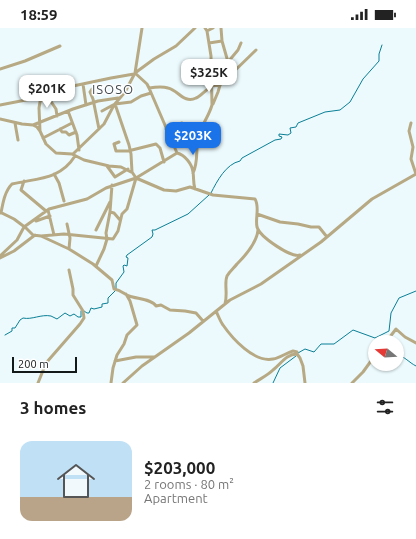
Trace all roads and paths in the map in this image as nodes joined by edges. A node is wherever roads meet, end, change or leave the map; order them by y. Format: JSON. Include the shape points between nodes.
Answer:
{"nodes":[{"id":1,"x":142,"y":28,"type":"edge"},
{"id":2,"x":195,"y":28,"type":"edge"},
{"id":3,"x":213,"y":28,"type":"edge"},
{"id":4,"x":221,"y":28,"type":"edge"},
{"id":5,"x":206,"y":30,"type":"edge"},
{"id":6,"x":222,"y":41,"type":"junction"},
{"id":7,"x":209,"y":43,"type":"junction"},
{"id":8,"x":242,"y":43,"type":"dead end"},
{"id":9,"x":60,"y":46,"type":"dead end"},
{"id":10,"x":256,"y":50,"type":"dead end"},
{"id":11,"x":228,"y":62,"type":"junction"},
{"id":12,"x":0,"y":69,"type":"edge"},
{"id":13,"x":135,"y":73,"type":"junction"},
{"id":14,"x":226,"y":79,"type":"junction"},
{"id":15,"x":83,"y":84,"type":"junction"},
{"id":16,"x":220,"y":85,"type":"junction"},
{"id":17,"x":211,"y":86,"type":"junction"},
{"id":18,"x":149,"y":88,"type":"junction"},
{"id":19,"x":92,"y":89,"type":"dead end"},
{"id":20,"x":151,"y":93,"type":"junction"},
{"id":21,"x":40,"y":98,"type":"junction"},
{"id":22,"x":118,"y":98,"type":"junction"},
{"id":23,"x":94,"y":103,"type":"junction"},
{"id":24,"x":115,"y":104,"type":"junction"},
{"id":25,"x":0,"y":105,"type":"edge"},
{"id":26,"x":86,"y":105,"type":"junction"},
{"id":27,"x":212,"y":105,"type":"junction"},
{"id":28,"x":68,"y":111,"type":"junction"},
{"id":29,"x":102,"y":111,"type":"dead end"},
{"id":30,"x":57,"y":116,"type":"junction"},
{"id":31,"x":0,"y":119,"type":"edge"},
{"id":32,"x":40,"y":122,"type":"junction"},
{"id":33,"x":15,"y":123,"type":"junction"},
{"id":34,"x":72,"y":123,"type":"junction"},
{"id":35,"x":411,"y":123,"type":"dead end"},
{"id":36,"x":33,"y":125,"type":"junction"},
{"id":37,"x":187,"y":126,"type":"dead end"},
{"id":38,"x":99,"y":128,"type":"junction"},
{"id":39,"x":60,"y":129,"type":"junction"},
{"id":40,"x":166,"y":129,"type":"junction"},
{"id":41,"x":40,"y":131,"type":"junction"},
{"id":42,"x":76,"y":132,"type":"junction"},
{"id":43,"x":43,"y":138,"type":"junction"},
{"id":44,"x":18,"y":140,"type":"dead end"},
{"id":45,"x":118,"y":142,"type":"dead end"},
{"id":46,"x":78,"y":150,"type":"junction"},
{"id":47,"x":130,"y":150,"type":"junction"},
{"id":48,"x":176,"y":153,"type":"junction"},
{"id":49,"x":74,"y":155,"type":"junction"},
{"id":50,"x":164,"y":162,"type":"junction"},
{"id":51,"x":107,"y":166,"type":"junction"},
{"id":52,"x":128,"y":169,"type":"junction"},
{"id":53,"x":132,"y":172,"type":"junction"},
{"id":54,"x":193,"y":173,"type":"junction"},
{"id":55,"x":54,"y":174,"type":"junction"},
{"id":56,"x":416,"y":174,"type":"edge"},
{"id":57,"x":136,"y":178,"type":"junction"},
{"id":58,"x":25,"y":181,"type":"junction"},
{"id":59,"x":112,"y":185,"type":"junction"},
{"id":60,"x":195,"y":189,"type":"junction"},
{"id":61,"x":111,"y":200,"type":"junction"},
{"id":62,"x":64,"y":202,"type":"dead end"},
{"id":63,"x":47,"y":210,"type":"junction"},
{"id":64,"x":1,"y":212,"type":"edge"},
{"id":65,"x":110,"y":212,"type":"junction"},
{"id":66,"x":257,"y":214,"type":"junction"},
{"id":67,"x":50,"y":216,"type":"junction"},
{"id":68,"x":120,"y":220,"type":"junction"},
{"id":69,"x":36,"y":221,"type":"dead end"},
{"id":70,"x":67,"y":224,"type":"dead end"},
{"id":71,"x":24,"y":227,"type":"junction"},
{"id":72,"x":257,"y":228,"type":"junction"},
{"id":73,"x":96,"y":230,"type":"dead end"},
{"id":74,"x":35,"y":235,"type":"junction"},
{"id":75,"x":54,"y":235,"type":"junction"},
{"id":76,"x":70,"y":235,"type":"junction"},
{"id":77,"x":41,"y":236,"type":"junction"},
{"id":78,"x":328,"y":237,"type":"junction"},
{"id":79,"x":107,"y":239,"type":"junction"},
{"id":80,"x":69,"y":249,"type":"junction"},
{"id":81,"x":302,"y":255,"type":"junction"},
{"id":82,"x":0,"y":257,"type":"edge"},
{"id":83,"x":96,"y":266,"type":"junction"},
{"id":84,"x":69,"y":270,"type":"dead end"},
{"id":85,"x":126,"y":294,"type":"junction"},
{"id":86,"x":225,"y":304,"type":"junction"},
{"id":87,"x":216,"y":311,"type":"junction"},
{"id":88,"x":203,"y":321,"type":"junction"},
{"id":89,"x":391,"y":335,"type":"edge"},
{"id":90,"x":403,"y":335,"type":"edge"},
{"id":91,"x":404,"y":336,"type":"edge"},
{"id":92,"x":416,"y":343,"type":"edge"},
{"id":93,"x":297,"y":354,"type":"junction"},
{"id":94,"x":154,"y":357,"type":"junction"},
{"id":95,"x":115,"y":361,"type":"junction"},
{"id":96,"x":368,"y":366,"type":"edge"},
{"id":97,"x":38,"y":383,"type":"edge"},
{"id":98,"x":111,"y":383,"type":"edge"},
{"id":99,"x":123,"y":383,"type":"edge"},
{"id":100,"x":254,"y":383,"type":"edge"},
{"id":101,"x":305,"y":383,"type":"edge"},
{"id":102,"x":352,"y":383,"type":"edge"}],
"edges":[{"from":1,"to":13,"type":"street"},
{"from":2,"to":13,"type":"street","via":[[176,46]]},
{"from":3,"to":5,"type":"street"},
{"from":4,"to":6,"type":"street"},
{"from":5,"to":7,"type":"street"},
{"from":6,"to":7,"type":"street"},
{"from":6,"to":11,"type":"street"},
{"from":7,"to":17,"type":"street"},
{"from":8,"to":11,"type":"street"},
{"from":9,"to":12,"type":"street"},
{"from":10,"to":14,"type":"street"},
{"from":11,"to":14,"type":"street"},
{"from":13,"to":15,"type":"street"},
{"from":13,"to":18,"type":"street"},
{"from":13,"to":22,"type":"street","via":[[125,92]]},
{"from":14,"to":16,"type":"street"},
{"from":15,"to":21,"type":"street","via":[[50,91]]},
{"from":15,"to":26,"type":"street"},
{"from":16,"to":17,"type":"street"},
{"from":16,"to":27,"type":"street"},
{"from":17,"to":18,"type":"street","via":[[191,100],[168,88]]},
{"from":17,"to":27,"type":"street"},
{"from":18,"to":20,"type":"street"},
{"from":19,"to":23,"type":"street","via":[[90,92]]},
{"from":20,"to":24,"type":"street","via":[[131,102]]},
{"from":20,"to":40,"type":"street"},
{"from":21,"to":25,"type":"street"},
{"from":21,"to":30,"type":"street","via":[[50,100]]},
{"from":21,"to":32,"type":"street"},
{"from":22,"to":23,"type":"street"},
{"from":22,"to":24,"type":"street"},
{"from":23,"to":26,"type":"street"},
{"from":23,"to":38,"type":"street"},
{"from":24,"to":29,"type":"street"},
{"from":24,"to":38,"type":"street"},
{"from":24,"to":47,"type":"street"},
{"from":26,"to":28,"type":"street"},
{"from":27,"to":54,"type":"street","via":[[199,133],[196,144],[196,167]]},
{"from":28,"to":30,"type":"street"},
{"from":28,"to":34,"type":"street"},
{"from":30,"to":32,"type":"street"},
{"from":31,"to":33,"type":"street"},
{"from":32,"to":36,"type":"street"},
{"from":32,"to":41,"type":"street"},
{"from":33,"to":36,"type":"street"},
{"from":33,"to":44,"type":"street"},
{"from":34,"to":39,"type":"street"},
{"from":34,"to":42,"type":"street"},
{"from":35,"to":56,"type":"street","via":[[411,159]]},
{"from":36,"to":41,"type":"street"},
{"from":37,"to":40,"type":"street","via":[[182,123]]},
{"from":38,"to":46,"type":"street"},
{"from":39,"to":42,"type":"street","via":[[69,135]]},
{"from":39,"to":43,"type":"street"},
{"from":40,"to":48,"type":"street"},
{"from":41,"to":43,"type":"street"},
{"from":42,"to":46,"type":"street"},
{"from":43,"to":49,"type":"street","via":[[54,152]]},
{"from":45,"to":47,"type":"street","via":[[114,144],[116,151]]},
{"from":46,"to":49,"type":"street"},
{"from":47,"to":50,"type":"street","via":[[156,144],[160,148]]},
{"from":47,"to":53,"type":"street"},
{"from":48,"to":50,"type":"street"},
{"from":48,"to":54,"type":"street","via":[[182,155]]},
{"from":49,"to":51,"type":"street"},
{"from":49,"to":55,"type":"street","via":[[68,166]]},
{"from":50,"to":57,"type":"street"},
{"from":51,"to":52,"type":"street"},
{"from":51,"to":52,"type":"street","via":[[115,177]]},
{"from":52,"to":53,"type":"street"},
{"from":53,"to":57,"type":"street"},
{"from":54,"to":60,"type":"street"},
{"from":55,"to":58,"type":"street"},
{"from":55,"to":62,"type":"street"},
{"from":56,"to":78,"type":"street","via":[[372,199]]},
{"from":57,"to":59,"type":"street"},
{"from":57,"to":60,"type":"street","via":[[164,190]]},
{"from":57,"to":68,"type":"street","via":[[127,209]]},
{"from":58,"to":63,"type":"street","via":[[21,190]]},
{"from":58,"to":64,"type":"street","via":[[12,184],[5,196]]},
{"from":59,"to":61,"type":"street"},
{"from":59,"to":63,"type":"street","via":[[87,199]]},
{"from":60,"to":66,"type":"street","via":[[214,195],[253,198],[256,201]]},
{"from":61,"to":65,"type":"street"},
{"from":61,"to":73,"type":"street"},
{"from":63,"to":67,"type":"street"},
{"from":63,"to":71,"type":"street"},
{"from":64,"to":71,"type":"street"},
{"from":65,"to":68,"type":"street"},
{"from":65,"to":79,"type":"street"},
{"from":66,"to":72,"type":"street"},
{"from":66,"to":78,"type":"street","via":[[289,223],[319,227]]},
{"from":67,"to":69,"type":"street"},
{"from":67,"to":75,"type":"street"},
{"from":68,"to":79,"type":"street","via":[[115,238]]},
{"from":70,"to":76,"type":"street"},
{"from":71,"to":74,"type":"street"},
{"from":71,"to":82,"type":"street","via":[[17,240]]},
{"from":72,"to":81,"type":"street","via":[[260,233],[294,256]]},
{"from":72,"to":86,"type":"street","via":[[257,235],[250,247],[226,278]]},
{"from":74,"to":77,"type":"street"},
{"from":74,"to":82,"type":"street"},
{"from":75,"to":76,"type":"street"},
{"from":75,"to":77,"type":"street"},
{"from":76,"to":79,"type":"street"},
{"from":76,"to":80,"type":"street"},
{"from":77,"to":80,"type":"street"},
{"from":78,"to":81,"type":"street"},
{"from":79,"to":83,"type":"street"},
{"from":80,"to":83,"type":"street"},
{"from":81,"to":86,"type":"street","via":[[264,282]]},
{"from":83,"to":85,"type":"street","via":[[112,280],[114,290]]},
{"from":84,"to":97,"type":"street","via":[[73,294],[84,311],[84,318],[46,363]]},
{"from":85,"to":88,"type":"street","via":[[170,310],[197,314]]},
{"from":85,"to":95,"type":"street","via":[[137,325],[127,335]]},
{"from":86,"to":87,"type":"street"},
{"from":87,"to":88,"type":"street"},
{"from":87,"to":93,"type":"street","via":[[223,326],[251,353],[269,359],[293,351]]},
{"from":88,"to":94,"type":"street"},
{"from":89,"to":90,"type":"street","via":[[396,329]]},
{"from":91,"to":92,"type":"street"},
{"from":93,"to":100,"type":"street","via":[[285,358],[274,370]]},
{"from":93,"to":101,"type":"street","via":[[303,366]]},
{"from":94,"to":95,"type":"street"},
{"from":94,"to":99,"type":"street"},
{"from":95,"to":98,"type":"street"},
{"from":96,"to":102,"type":"street"}]}
